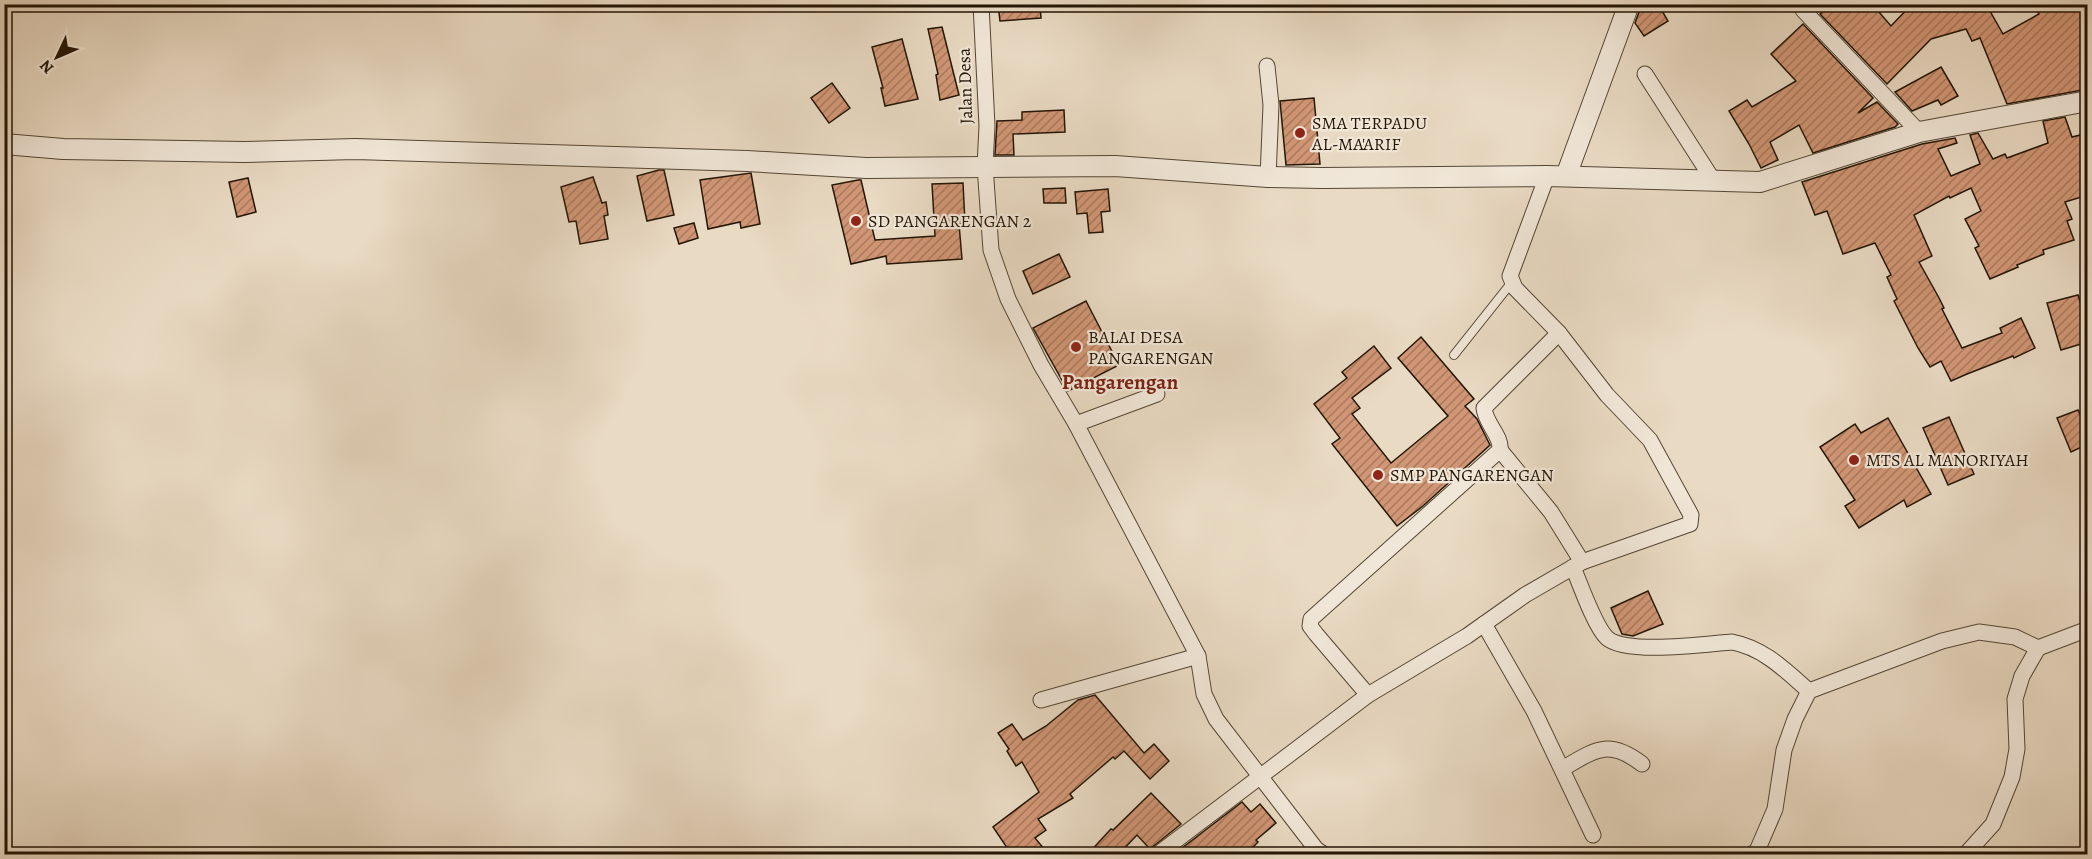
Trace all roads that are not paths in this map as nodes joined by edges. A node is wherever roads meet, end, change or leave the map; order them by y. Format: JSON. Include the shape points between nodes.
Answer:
{"nodes":[{"id":1,"x":981,"y":4,"type":"edge"},
{"id":2,"x":1629,"y":4,"type":"edge"},
{"id":3,"x":1803,"y":10,"type":"dead end"},
{"id":4,"x":1267,"y":66,"type":"dead end"},
{"id":5,"x":1645,"y":74,"type":"dead end"},
{"id":6,"x":2088,"y":101,"type":"edge"},
{"id":7,"x":1919,"y":132,"type":"junction"},
{"id":8,"x":4,"y":144,"type":"edge"},
{"id":9,"x":985,"y":166,"type":"junction"},
{"id":10,"x":1556,"y":176,"type":"junction"},
{"id":11,"x":1268,"y":177,"type":"junction"},
{"id":12,"x":1713,"y":180,"type":"junction"},
{"id":13,"x":1512,"y":282,"type":"junction"},
{"id":14,"x":1560,"y":333,"type":"junction"},
{"id":15,"x":1454,"y":355,"type":"dead end"},
{"id":16,"x":1157,"y":393,"type":"dead end"},
{"id":17,"x":1076,"y":424,"type":"junction"},
{"id":18,"x":1500,"y":450,"type":"junction"},
{"id":19,"x":1577,"y":564,"type":"junction"},
{"id":20,"x":1484,"y":624,"type":"junction"},
{"id":21,"x":2088,"y":629,"type":"edge"},
{"id":22,"x":2038,"y":648,"type":"junction"},
{"id":23,"x":1198,"y":656,"type":"junction"},
{"id":24,"x":1809,"y":691,"type":"junction"},
{"id":25,"x":1368,"y":695,"type":"junction"},
{"id":26,"x":1041,"y":700,"type":"dead end"},
{"id":27,"x":1642,"y":764,"type":"dead end"},
{"id":28,"x":1562,"y":769,"type":"junction"},
{"id":29,"x":1259,"y":776,"type":"junction"},
{"id":30,"x":1593,"y":835,"type":"dead end"},
{"id":31,"x":1756,"y":853,"type":"edge"},
{"id":32,"x":1158,"y":855,"type":"edge"},
{"id":33,"x":1323,"y":855,"type":"edge"},
{"id":34,"x":1966,"y":855,"type":"edge"}],
"edges":[{"from":1,"to":9,"type":"street","name":"Jalan Desa"},
{"from":2,"to":10,"type":"street"},
{"from":3,"to":7,"type":"street"},
{"from":4,"to":11,"type":"street","via":[[1271,116]]},
{"from":5,"to":12,"type":"street"},
{"from":6,"to":7,"type":"street"},
{"from":7,"to":12,"type":"street","via":[[1760,183]]},
{"from":8,"to":9,"type":"street","via":[[63,149],[244,152],[355,149],[866,168]]},
{"from":9,"to":11,"type":"street","via":[[1115,166]]},
{"from":9,"to":17,"type":"street","name":"Jalan Desa","via":[[991,250],[1008,299]]},
{"from":10,"to":11,"type":"street"},
{"from":10,"to":12,"type":"street"},
{"from":10,"to":13,"type":"street","via":[[1510,276]]},
{"from":13,"to":14,"type":"street"},
{"from":13,"to":15,"type":"lane"},
{"from":14,"to":18,"type":"street","via":[[1484,408]]},
{"from":14,"to":19,"type":"street","via":[[1607,394],[1650,440],[1691,515],[1688,526]]},
{"from":16,"to":17,"type":"street"},
{"from":17,"to":23,"type":"street","name":"Jalan Desa"},
{"from":18,"to":19,"type":"street","via":[[1551,512]]},
{"from":18,"to":25,"type":"street","via":[[1311,619],[1310,626],[1316,634]]},
{"from":19,"to":20,"type":"street"},
{"from":19,"to":24,"type":"street","via":[[1593,616],[1607,638],[1637,648],[1732,642],[1747,645],[1768,656]]},
{"from":20,"to":25,"type":"street"},
{"from":20,"to":28,"type":"street"},
{"from":21,"to":22,"type":"street"},
{"from":22,"to":24,"type":"street","via":[[2015,637],[1978,632],[1942,641]]},
{"from":22,"to":34,"type":"street","via":[[2022,676],[2015,699],[2017,749],[2012,777],[1993,824]]},
{"from":23,"to":26,"type":"street"},
{"from":23,"to":29,"type":"street","name":"Jalan Desa","via":[[1204,693],[1216,719]]},
{"from":24,"to":31,"type":"street","via":[[1784,750],[1775,809]]},
{"from":25,"to":29,"type":"street"},
{"from":27,"to":28,"type":"street","via":[[1628,753],[1607,748]]},
{"from":28,"to":30,"type":"street"},
{"from":29,"to":32,"type":"street"},
{"from":29,"to":33,"type":"street","name":"Jalan Desa"}]}
